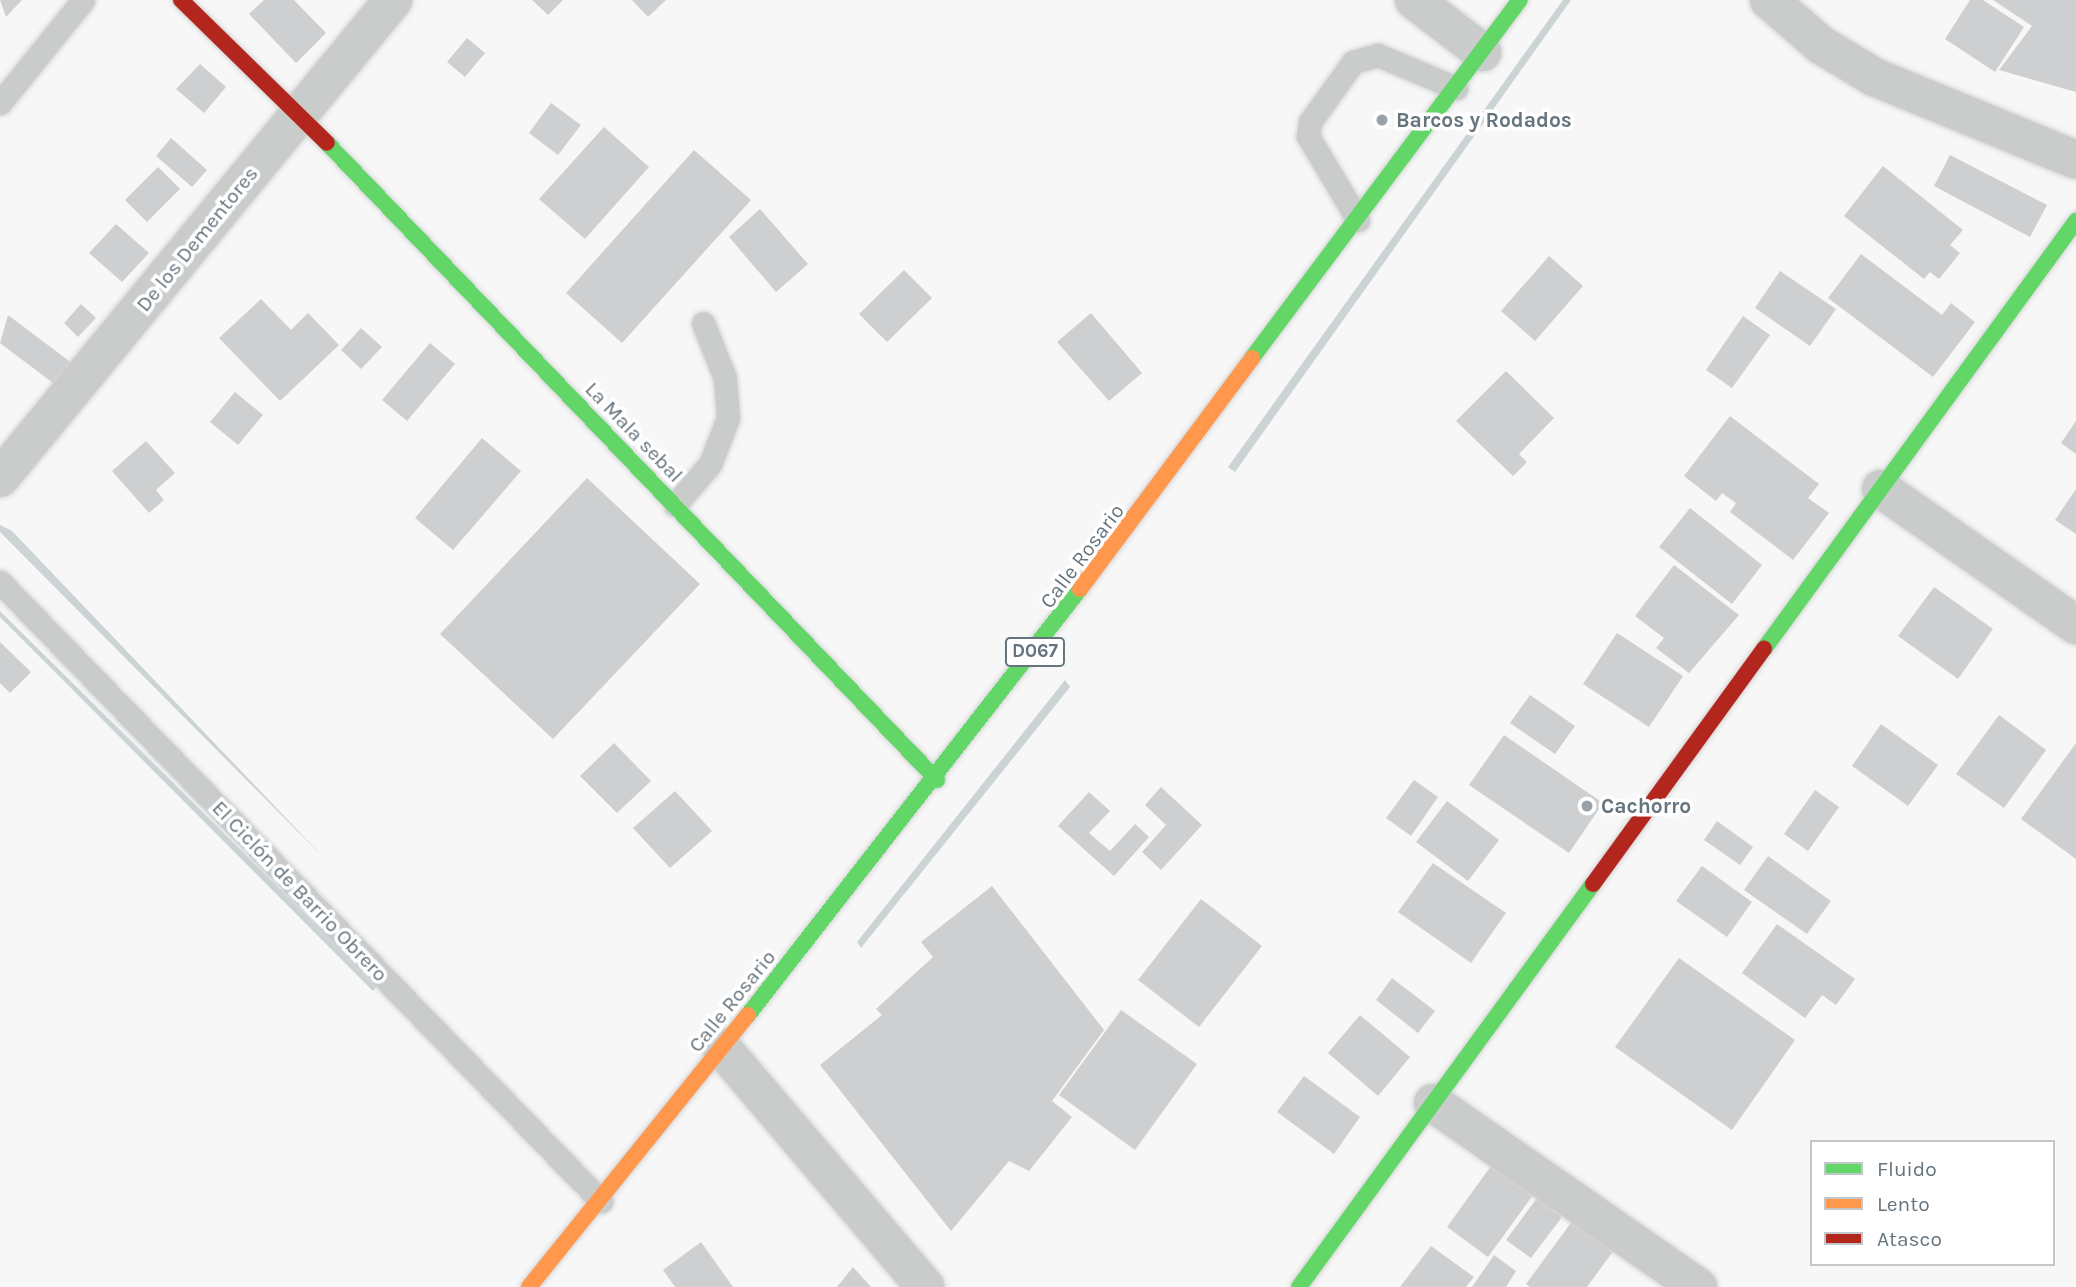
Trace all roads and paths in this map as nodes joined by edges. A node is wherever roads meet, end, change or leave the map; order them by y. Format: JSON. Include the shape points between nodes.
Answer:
{"nodes":[{"id":1,"x":83,"y":0,"type":"edge"},
{"id":2,"x":181,"y":0,"type":"edge"},
{"id":3,"x":393,"y":0,"type":"edge"},
{"id":4,"x":1414,"y":0,"type":"edge"},
{"id":5,"x":1520,"y":0,"type":"edge"},
{"id":6,"x":1769,"y":0,"type":"edge"},
{"id":7,"x":1482,"y":52,"type":"junction"},
{"id":8,"x":1456,"y":88,"type":"junction"},
{"id":9,"x":0,"y":103,"type":"edge"},
{"id":10,"x":299,"y":114,"type":"junction"},
{"id":11,"x":2076,"y":160,"type":"edge"},
{"id":12,"x":1358,"y":220,"type":"junction"},
{"id":13,"x":2076,"y":221,"type":"edge"},
{"id":14,"x":703,"y":323,"type":"dead end"},
{"id":15,"x":0,"y":478,"type":"edge"},
{"id":16,"x":1881,"y":489,"type":"junction"},
{"id":17,"x":676,"y":505,"type":"junction"},
{"id":18,"x":0,"y":582,"type":"edge"},
{"id":19,"x":2076,"y":625,"type":"edge"},
{"id":20,"x":937,"y":780,"type":"junction"},
{"id":21,"x":720,"y":1047,"type":"junction"},
{"id":22,"x":1433,"y":1103,"type":"junction"},
{"id":23,"x":601,"y":1201,"type":"junction"},
{"id":24,"x":529,"y":1287,"type":"edge"},
{"id":25,"x":926,"y":1287,"type":"edge"},
{"id":26,"x":1299,"y":1287,"type":"edge"},
{"id":27,"x":1698,"y":1287,"type":"edge"}],
"edges":[{"from":1,"to":9,"type":"lane"},
{"from":2,"to":10,"type":"street","name":"La Mala sebal"},
{"from":3,"to":10,"type":"street","name":"De los Dementores"},
{"from":4,"to":7,"type":"street"},
{"from":5,"to":7,"type":"street","name":"Calle Rosario","number":"D067"},
{"from":6,"to":11,"type":"street","via":[[1821,45],[1874,77]]},
{"from":7,"to":8,"type":"street","name":"Calle Rosario","number":"D067"},
{"from":8,"to":12,"type":"street","name":"Calle Rosario","number":"D067"},
{"from":8,"to":12,"type":"lane","via":[[1378,55],[1353,62],[1310,122],[1308,135]]},
{"from":10,"to":15,"type":"street","name":"De los Dementores"},
{"from":10,"to":17,"type":"street","name":"La Mala sebal"},
{"from":12,"to":20,"type":"street","name":"Calle Rosario","number":"D067"},
{"from":13,"to":16,"type":"street"},
{"from":14,"to":17,"type":"lane","via":[[725,378],[728,418],[710,464]]},
{"from":16,"to":19,"type":"street"},
{"from":16,"to":22,"type":"street"},
{"from":17,"to":20,"type":"street","name":"La Mala sebal"},
{"from":18,"to":23,"type":"lane","name":"El Ciclón de Barrio Obrero"},
{"from":20,"to":21,"type":"street","name":"Calle Rosario","number":"D067"},
{"from":21,"to":23,"type":"street","name":"Calle Rosario","number":"D067"},
{"from":21,"to":25,"type":"street"},
{"from":22,"to":26,"type":"street"},
{"from":22,"to":27,"type":"street"},
{"from":23,"to":24,"type":"street","name":"Calle Rosario","number":"D067"}]}
